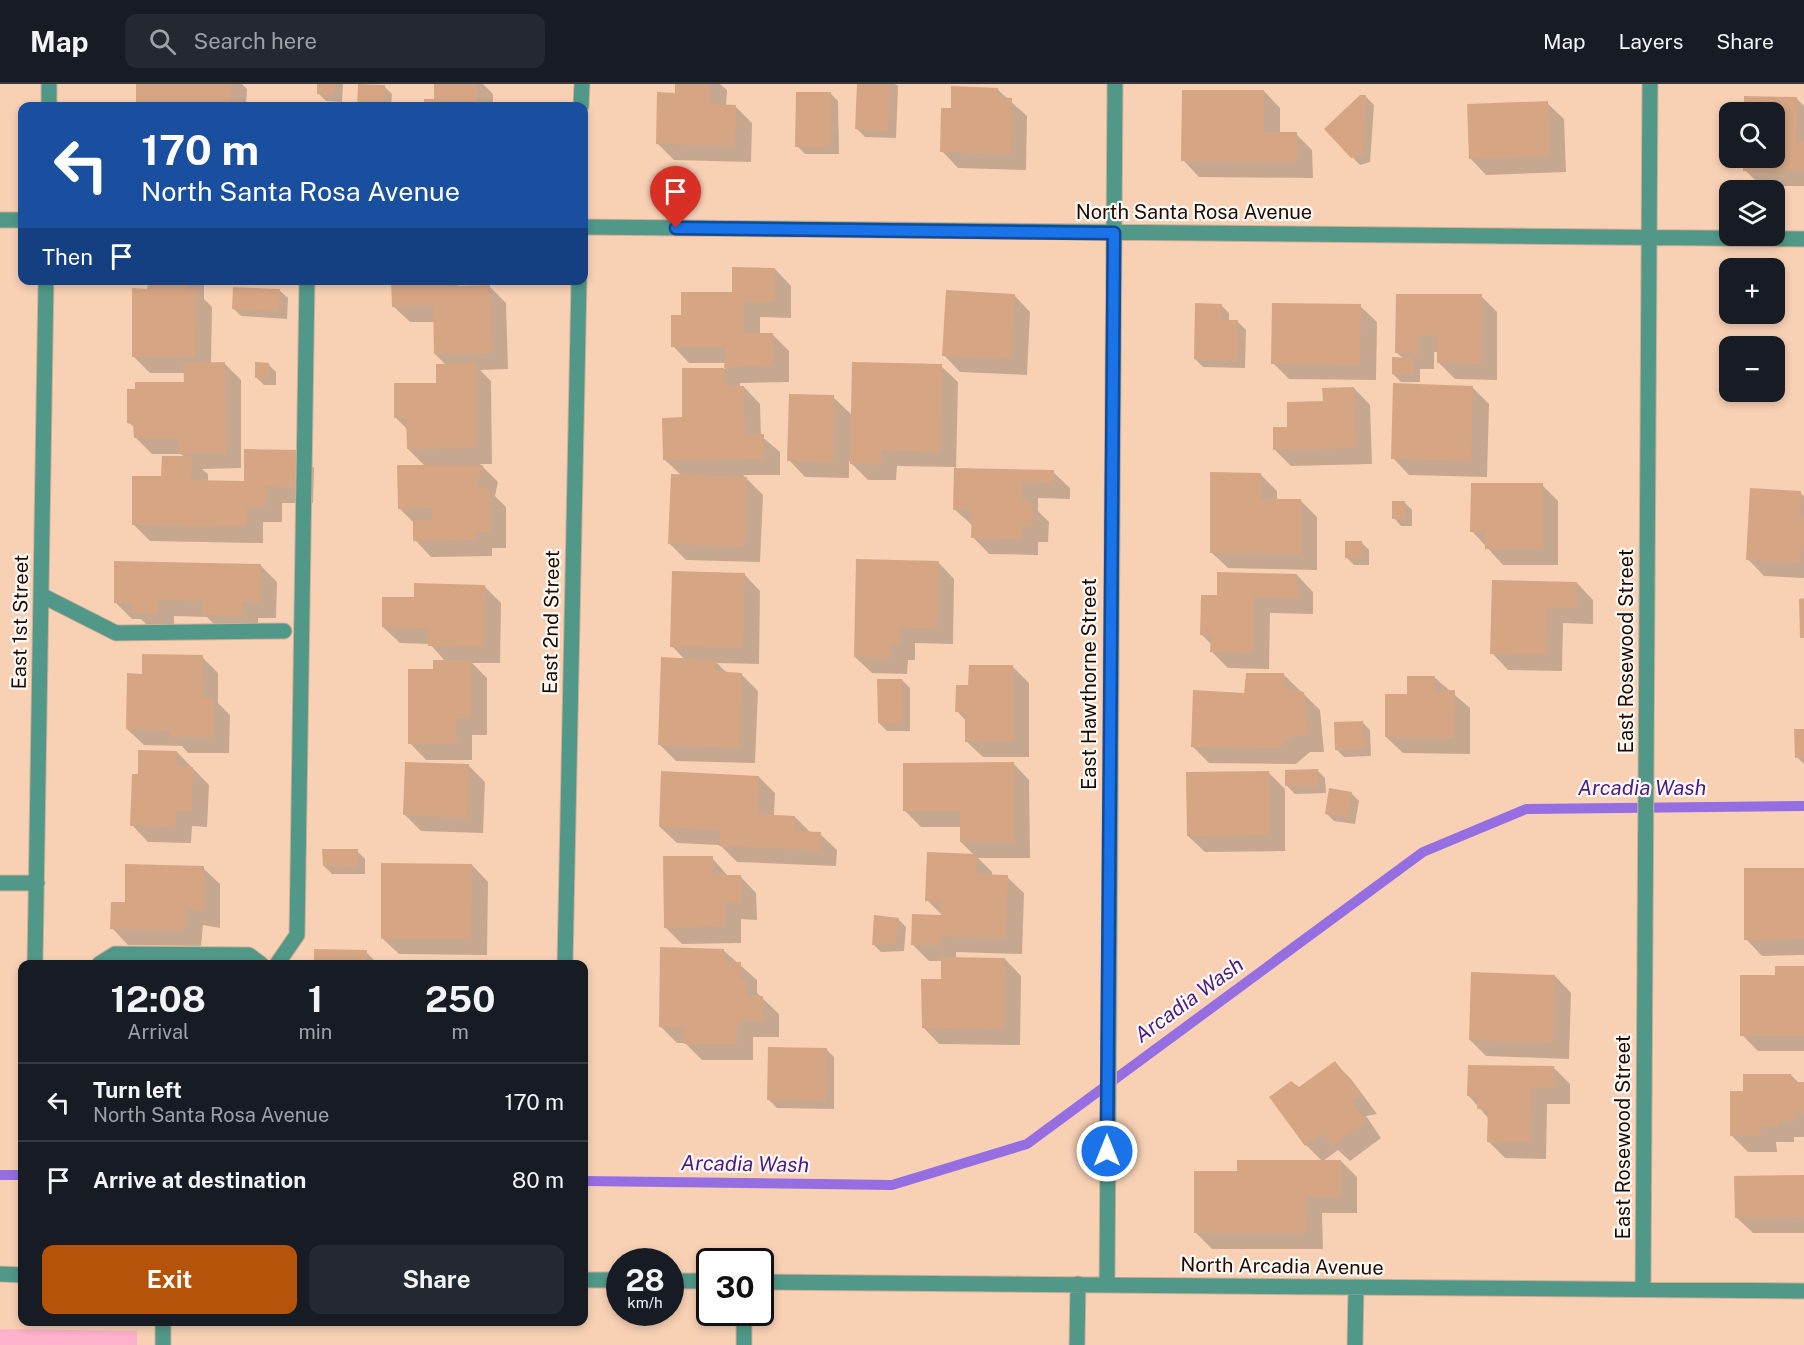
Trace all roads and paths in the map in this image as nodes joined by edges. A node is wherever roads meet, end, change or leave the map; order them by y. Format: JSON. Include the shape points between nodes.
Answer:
{"nodes":[{"id":1,"x":49,"y":84,"type":"edge"},
{"id":2,"x":582,"y":84,"type":"edge"},
{"id":3,"x":1115,"y":84,"type":"edge"},
{"id":4,"x":1650,"y":84,"type":"edge"},
{"id":5,"x":49,"y":102,"type":"edge"},
{"id":6,"x":581,"y":102,"type":"edge"},
{"id":7,"x":0,"y":220,"type":"edge"},
{"id":8,"x":18,"y":220,"type":"edge"},
{"id":9,"x":588,"y":227,"type":"edge"},
{"id":10,"x":1114,"y":233,"type":"junction"},
{"id":11,"x":1649,"y":236,"type":"junction"},
{"id":12,"x":1804,"y":239,"type":"edge"},
{"id":13,"x":46,"y":285,"type":"edge"},
{"id":14,"x":307,"y":285,"type":"edge"},
{"id":15,"x":579,"y":285,"type":"edge"},
{"id":16,"x":41,"y":596,"type":"junction"},
{"id":17,"x":284,"y":631,"type":"dead end"},
{"id":18,"x":0,"y":883,"type":"edge"},
{"id":19,"x":37,"y":883,"type":"junction"},
{"id":20,"x":35,"y":960,"type":"edge"},
{"id":21,"x":105,"y":960,"type":"edge"},
{"id":22,"x":256,"y":960,"type":"edge"},
{"id":23,"x":280,"y":960,"type":"edge"},
{"id":24,"x":565,"y":960,"type":"edge"},
{"id":25,"x":0,"y":1274,"type":"edge"},
{"id":26,"x":18,"y":1275,"type":"edge"},
{"id":27,"x":588,"y":1280,"type":"edge"},
{"id":28,"x":606,"y":1280,"type":"edge"},
{"id":29,"x":774,"y":1282,"type":"edge"},
{"id":30,"x":1078,"y":1284,"type":"junction"},
{"id":31,"x":1107,"y":1285,"type":"junction"},
{"id":32,"x":1356,"y":1287,"type":"junction"},
{"id":33,"x":1643,"y":1290,"type":"junction"},
{"id":34,"x":1804,"y":1291,"type":"edge"},
{"id":35,"x":163,"y":1326,"type":"edge"},
{"id":36,"x":744,"y":1326,"type":"edge"},
{"id":37,"x":163,"y":1345,"type":"edge"},
{"id":38,"x":744,"y":1345,"type":"edge"},
{"id":39,"x":1077,"y":1345,"type":"edge"},
{"id":40,"x":1355,"y":1345,"type":"edge"}],
"edges":[{"from":1,"to":5,"type":"street"},
{"from":2,"to":6,"type":"street"},
{"from":3,"to":10,"type":"street","name":"East Hawthorne Street"},
{"from":4,"to":11,"type":"street","name":"East Rosewood Street"},
{"from":7,"to":8,"type":"street"},
{"from":9,"to":10,"type":"street","name":"North Santa Rosa Avenue"},
{"from":10,"to":11,"type":"street","name":"North Santa Rosa Avenue"},
{"from":10,"to":31,"type":"street","name":"East Hawthorne Street"},
{"from":11,"to":12,"type":"street","name":"North Santa Rosa Avenue"},
{"from":11,"to":33,"type":"street","name":"East Rosewood Street"},
{"from":13,"to":16,"type":"street","name":"East 1st Street"},
{"from":14,"to":23,"type":"street","via":[[297,934]]},
{"from":15,"to":24,"type":"street","name":"East 2nd Street"},
{"from":16,"to":17,"type":"street","via":[[116,633]]},
{"from":16,"to":19,"type":"street","name":"East 1st Street"},
{"from":18,"to":19,"type":"street"},
{"from":19,"to":20,"type":"street","name":"East 1st Street"},
{"from":21,"to":22,"type":"street","via":[[115,954],[249,955]]},
{"from":25,"to":26,"type":"street"},
{"from":27,"to":28,"type":"street"},
{"from":29,"to":30,"type":"street","name":"North Arcadia Avenue"},
{"from":30,"to":31,"type":"street","name":"North Arcadia Avenue"},
{"from":30,"to":39,"type":"street"},
{"from":31,"to":32,"type":"street","name":"North Arcadia Avenue"},
{"from":32,"to":33,"type":"street","name":"North Arcadia Avenue"},
{"from":32,"to":40,"type":"street"},
{"from":33,"to":34,"type":"street","name":"North Arcadia Avenue"},
{"from":35,"to":37,"type":"street"},
{"from":36,"to":38,"type":"street"}]}
